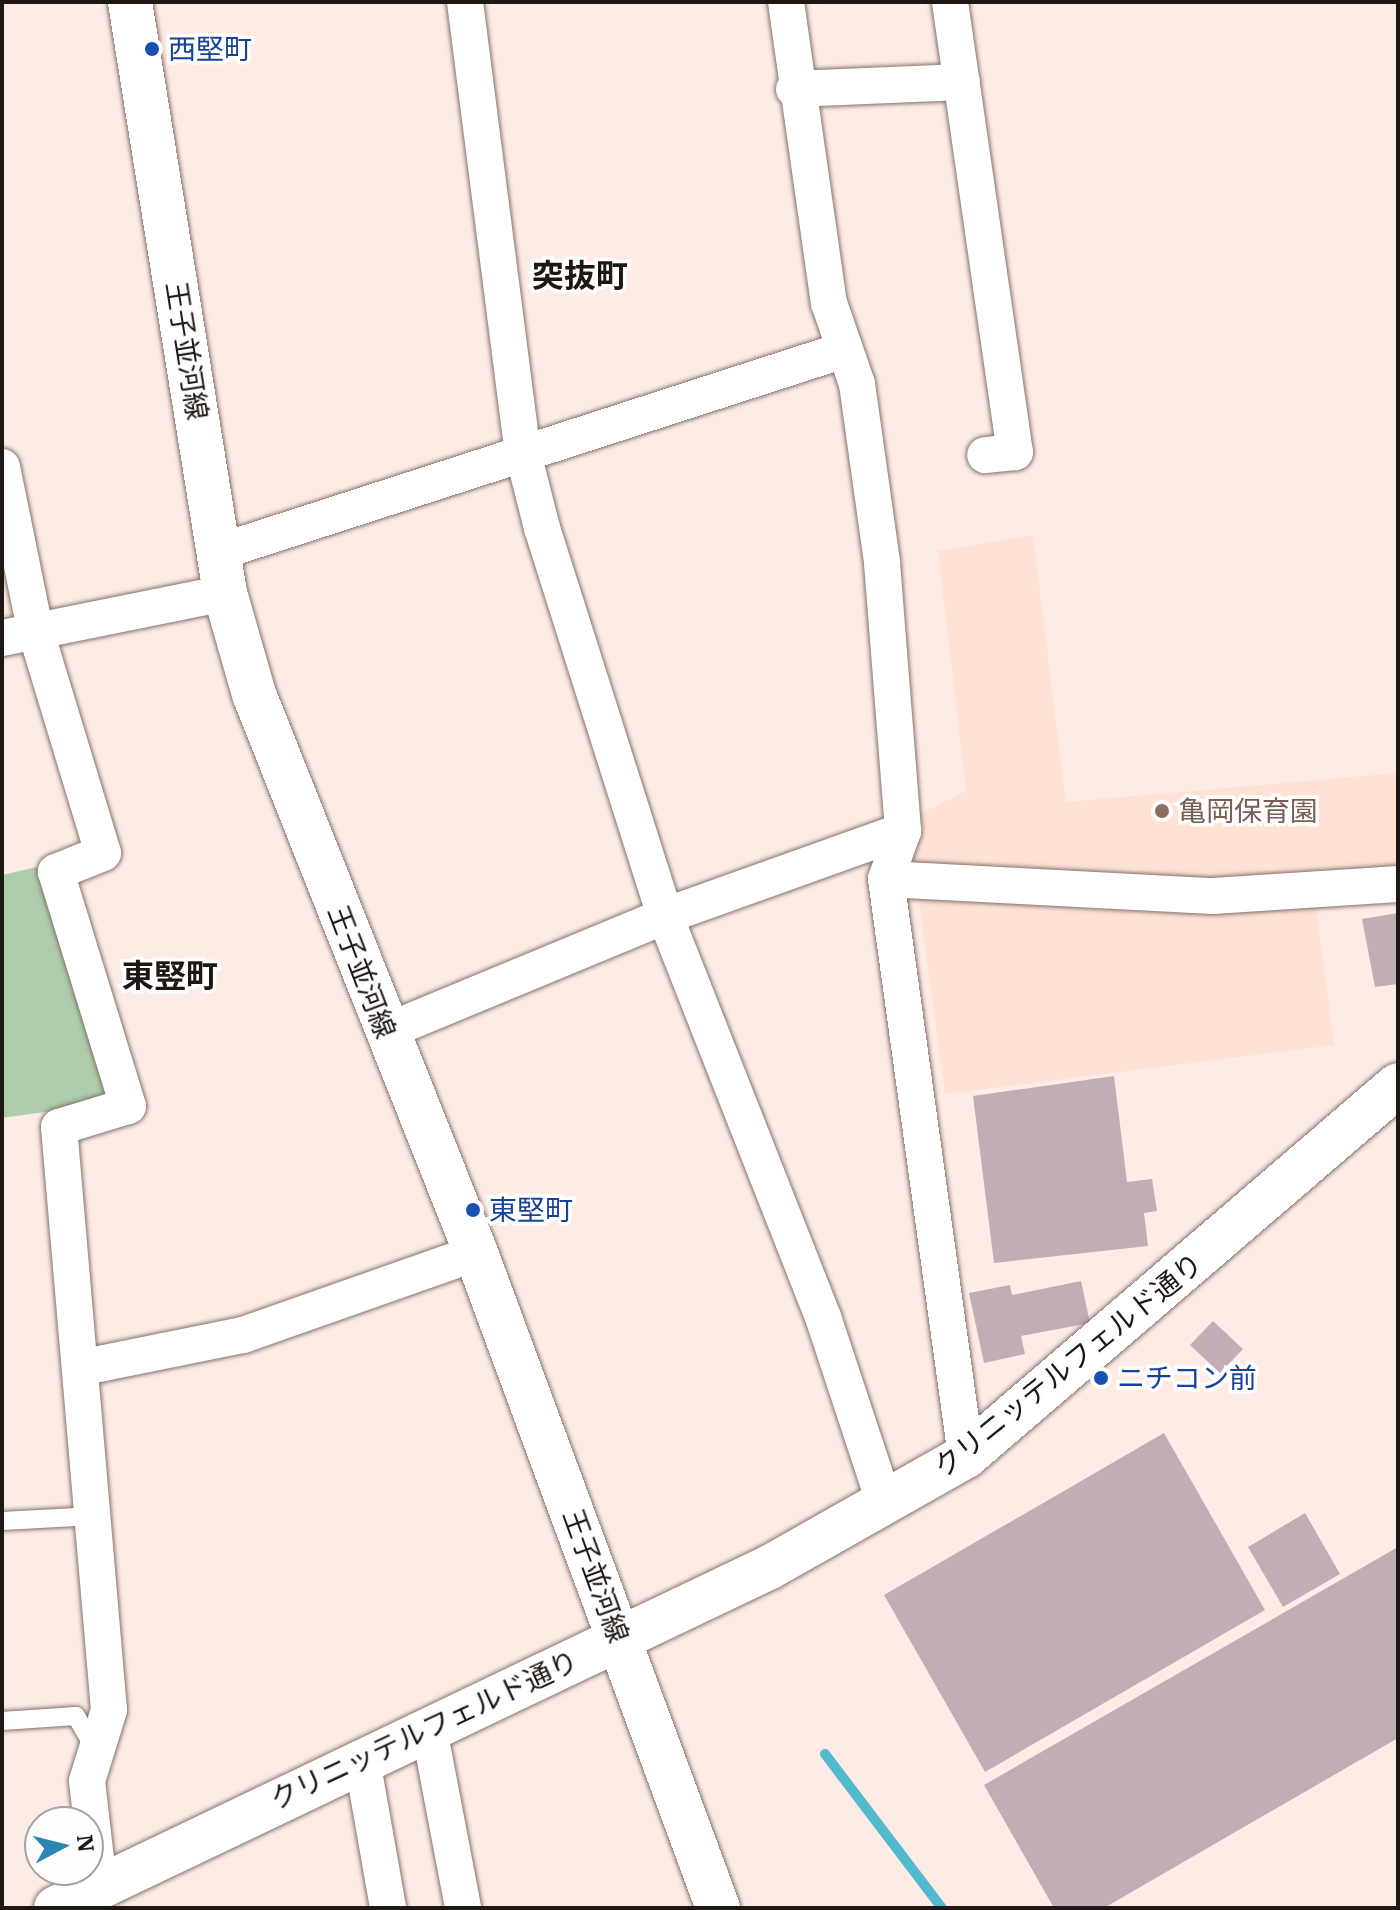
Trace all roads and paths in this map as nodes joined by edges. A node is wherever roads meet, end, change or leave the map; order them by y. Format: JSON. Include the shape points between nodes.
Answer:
{"nodes":[{"id":1,"x":130,"y":2,"type":"edge"},
{"id":2,"x":465,"y":2,"type":"edge"},
{"id":3,"x":786,"y":2,"type":"edge"},
{"id":4,"x":950,"y":2,"type":"edge"},
{"id":5,"x":962,"y":82,"type":"junction"},
{"id":6,"x":794,"y":89,"type":"junction"},
{"id":7,"x":844,"y":350,"type":"junction"},
{"id":8,"x":523,"y":453,"type":"junction"},
{"id":9,"x":985,"y":455,"type":"dead end"},
{"id":10,"x":2,"y":467,"type":"edge"},
{"id":11,"x":222,"y":572,"type":"junction"},
{"id":12,"x":19,"y":634,"type":"edge"},
{"id":13,"x":903,"y":831,"type":"junction"},
{"id":14,"x":886,"y":879,"type":"junction"},
{"id":15,"x":1398,"y":884,"type":"edge"},
{"id":16,"x":665,"y":916,"type":"junction"},
{"id":17,"x":385,"y":1032,"type":"junction"},
{"id":18,"x":1398,"y":1085,"type":"edge"},
{"id":19,"x":476,"y":1253,"type":"junction"},
{"id":20,"x":84,"y":1367,"type":"junction"},
{"id":21,"x":966,"y":1456,"type":"junction"},
{"id":22,"x":885,"y":1505,"type":"junction"},
{"id":23,"x":95,"y":1516,"type":"junction"},
{"id":24,"x":2,"y":1521,"type":"edge"},
{"id":25,"x":620,"y":1639,"type":"junction"},
{"id":26,"x":2,"y":1721,"type":"edge"},
{"id":27,"x":429,"y":1729,"type":"junction"},
{"id":28,"x":96,"y":1750,"type":"junction"},
{"id":29,"x":362,"y":1760,"type":"junction"},
{"id":30,"x":90,"y":1806,"type":"edge"},
{"id":31,"x":104,"y":1882,"type":"edge"},
{"id":32,"x":95,"y":1886,"type":"edge"},
{"id":33,"x":56,"y":1908,"type":"edge"},
{"id":34,"x":388,"y":1908,"type":"edge"},
{"id":35,"x":463,"y":1908,"type":"edge"},
{"id":36,"x":718,"y":1908,"type":"edge"}],
"edges":[{"from":1,"to":11,"type":"main road","name":"王子並河線"},
{"from":2,"to":8,"type":"street"},
{"from":3,"to":6,"type":"street"},
{"from":4,"to":5,"type":"street"},
{"from":5,"to":6,"type":"street"},
{"from":5,"to":9,"type":"street","via":[[1015,452]]},
{"from":6,"to":7,"type":"street","via":[[829,303]]},
{"from":7,"to":8,"type":"street"},
{"from":7,"to":13,"type":"street","via":[[857,384],[882,563]]},
{"from":8,"to":11,"type":"street"},
{"from":8,"to":16,"type":"street"},
{"from":10,"to":12,"type":"street"},
{"from":11,"to":12,"type":"street"},
{"from":11,"to":17,"type":"main road","name":"王子並河線","via":[[254,694]]},
{"from":12,"to":20,"type":"street","via":[[103,853],[56,872],[128,1106],[59,1127]]},
{"from":13,"to":14,"type":"street"},
{"from":13,"to":16,"type":"street"},
{"from":14,"to":15,"type":"street","via":[[1213,896]]},
{"from":14,"to":21,"type":"street"},
{"from":16,"to":17,"type":"street"},
{"from":16,"to":22,"type":"street","via":[[823,1317]]},
{"from":17,"to":19,"type":"main road","name":"王子並河線"},
{"from":18,"to":21,"type":"main road","name":"クリニッテルフェルド通り"},
{"from":19,"to":20,"type":"street","via":[[243,1335]]},
{"from":19,"to":25,"type":"main road","name":"王子並河線"},
{"from":20,"to":23,"type":"street"},
{"from":21,"to":22,"type":"main road","name":"クリニッテルフェルド通り"},
{"from":22,"to":25,"type":"main road","name":"クリニッテルフェルド通り"},
{"from":23,"to":24,"type":"lane"},
{"from":23,"to":28,"type":"street","via":[[109,1710]]},
{"from":25,"to":27,"type":"main road","name":"クリニッテルフェルド通り"},
{"from":25,"to":36,"type":"main road","name":"王子並河線"},
{"from":26,"to":28,"type":"lane","via":[[76,1716]]},
{"from":27,"to":29,"type":"main road","name":"クリニッテルフェルド通り"},
{"from":27,"to":35,"type":"street"},
{"from":28,"to":30,"type":"street","via":[[87,1781]]},
{"from":29,"to":31,"type":"main road","name":"クリニッテルフェルド通り"},
{"from":29,"to":34,"type":"street"},
{"from":32,"to":33,"type":"main road","name":"クリニッテルフェルド通り"}]}
